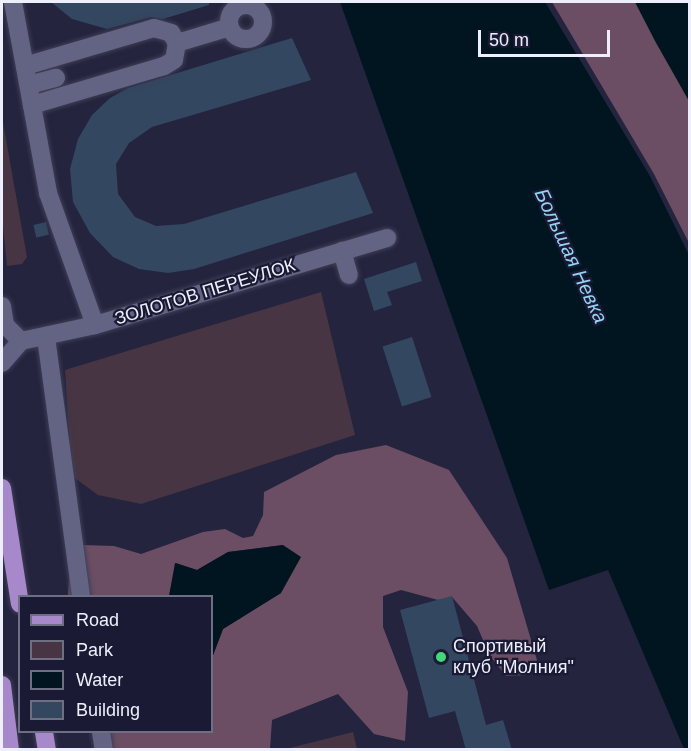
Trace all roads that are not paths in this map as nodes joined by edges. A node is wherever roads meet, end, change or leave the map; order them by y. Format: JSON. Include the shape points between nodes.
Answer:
{"nodes":[{"id":1,"x":13,"y":2,"type":"edge"},
{"id":2,"x":230,"y":27,"type":"dead end"},
{"id":3,"x":177,"y":43,"type":"junction"},
{"id":4,"x":25,"y":66,"type":"junction"},
{"id":5,"x":56,"y":78,"type":"dead end"},
{"id":6,"x":29,"y":85,"type":"junction"},
{"id":7,"x":32,"y":105,"type":"junction"},
{"id":8,"x":387,"y":238,"type":"dead end"},
{"id":9,"x":342,"y":252,"type":"junction"},
{"id":10,"x":349,"y":275,"type":"dead end"},
{"id":11,"x":2,"y":306,"type":"edge"},
{"id":12,"x":95,"y":325,"type":"junction"},
{"id":13,"x":46,"y":337,"type":"junction"},
{"id":14,"x":21,"y":341,"type":"junction"},
{"id":15,"x":2,"y":363,"type":"edge"},
{"id":16,"x":2,"y":488,"type":"edge"},
{"id":17,"x":19,"y":595,"type":"edge"},
{"id":18,"x":81,"y":595,"type":"edge"},
{"id":19,"x":2,"y":685,"type":"edge"},
{"id":20,"x":33,"y":733,"type":"edge"},
{"id":21,"x":44,"y":733,"type":"edge"},
{"id":22,"x":101,"y":733,"type":"edge"},
{"id":23,"x":10,"y":750,"type":"edge"},
{"id":24,"x":35,"y":750,"type":"edge"},
{"id":25,"x":47,"y":750,"type":"edge"},
{"id":26,"x":104,"y":750,"type":"edge"}],
"edges":[{"from":1,"to":4,"type":"street"},
{"from":2,"to":3,"type":"street"},
{"from":3,"to":4,"type":"street","via":[[171,33],[154,28]]},
{"from":3,"to":7,"type":"street","via":[[174,60],[164,66]]},
{"from":4,"to":6,"type":"street"},
{"from":5,"to":6,"type":"street"},
{"from":6,"to":7,"type":"street"},
{"from":7,"to":12,"type":"street","via":[[48,193]]},
{"from":8,"to":9,"type":"street","name":"ЗОЛОТОВ ПЕРЕУЛОК"},
{"from":9,"to":10,"type":"street"},
{"from":9,"to":12,"type":"street","name":"ЗОЛОТОВ ПЕРЕУЛОК"},
{"from":11,"to":14,"type":"street","via":[[5,325]]},
{"from":12,"to":13,"type":"street","name":"ЗОЛОТОВ ПЕРЕУЛОК"},
{"from":13,"to":14,"type":"street","name":"ЗОЛОТОВ ПЕРЕУЛОК"},
{"from":13,"to":18,"type":"street"},
{"from":14,"to":15,"type":"street"},
{"from":16,"to":17,"type":"main road"},
{"from":19,"to":23,"type":"main road"},
{"from":20,"to":24,"type":"main road"},
{"from":21,"to":25,"type":"main road"},
{"from":22,"to":26,"type":"street"}]}
